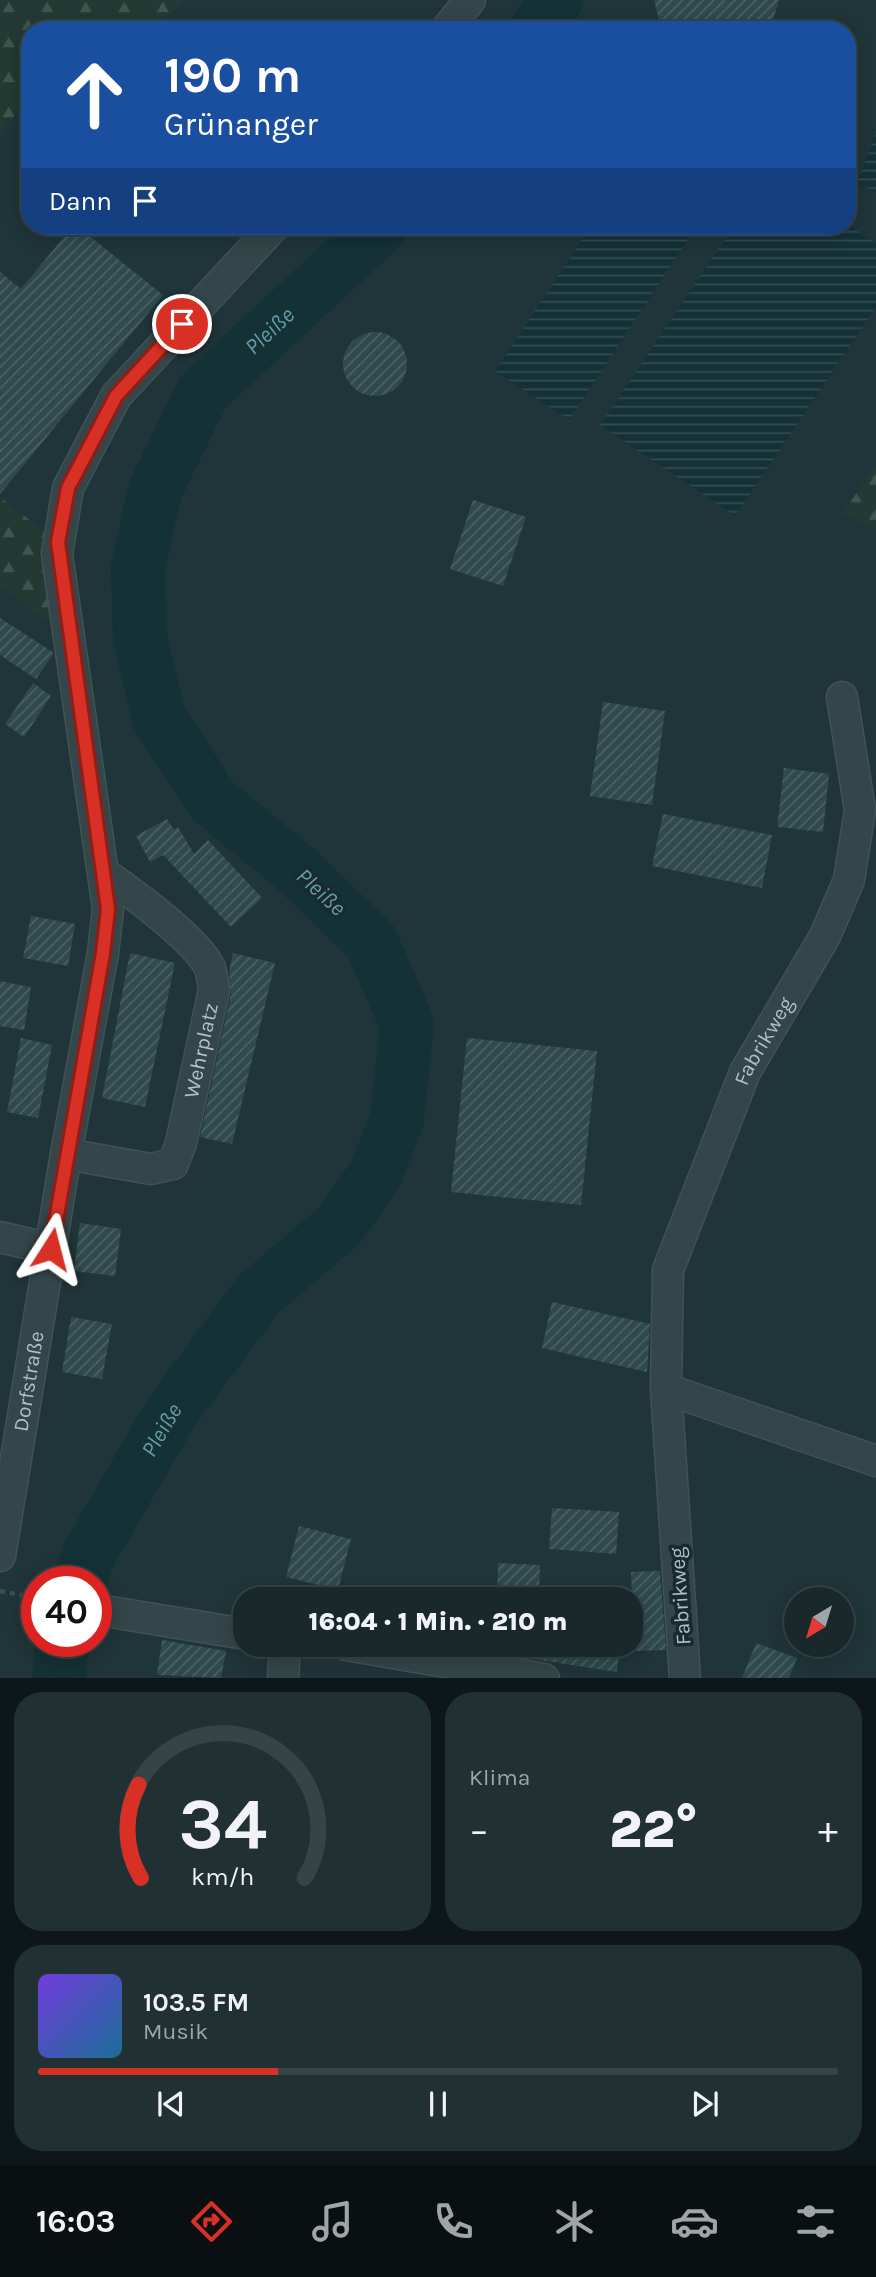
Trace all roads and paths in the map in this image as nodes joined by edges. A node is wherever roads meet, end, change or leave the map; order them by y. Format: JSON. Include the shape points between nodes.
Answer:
{"nodes":[{"id":1,"x":470,"y":0,"type":"edge"},
{"id":2,"x":453,"y":21,"type":"edge"},
{"id":3,"x":266,"y":235,"type":"edge"},
{"id":4,"x":842,"y":697,"type":"dead end"},
{"id":5,"x":105,"y":874,"type":"junction"},
{"id":6,"x":66,"y":1154,"type":"junction"},
{"id":7,"x":0,"y":1237,"type":"edge"},
{"id":8,"x":51,"y":1249,"type":"junction"},
{"id":9,"x":666,"y":1389,"type":"junction"},
{"id":10,"x":876,"y":1461,"type":"edge"},
{"id":11,"x":0,"y":1556,"type":"edge"},
{"id":12,"x":0,"y":1591,"type":"edge"},
{"id":13,"x":21,"y":1595,"type":"edge"},
{"id":14,"x":112,"y":1612,"type":"edge"},
{"id":15,"x":233,"y":1632,"type":"edge"},
{"id":16,"x":285,"y":1657,"type":"edge"},
{"id":17,"x":418,"y":1657,"type":"edge"},
{"id":18,"x":284,"y":1678,"type":"edge"},
{"id":19,"x":544,"y":1678,"type":"edge"},
{"id":20,"x":685,"y":1678,"type":"edge"}],
"edges":[{"from":1,"to":2,"type":"street"},
{"from":3,"to":5,"type":"street","name":"Dorfstraße","via":[[116,396],[68,488],[57,554]]},
{"from":4,"to":9,"type":"street","name":"Fabrikweg","via":[[860,810],[849,880],[825,936],[745,1072],[668,1270]]},
{"from":5,"to":6,"type":"street","name":"Dorfstraße","via":[[108,909],[103,953]]},
{"from":5,"to":6,"type":"street","name":"Wehrplatz","via":[[201,954],[211,970],[214,990],[173,1164],[151,1169]]},
{"from":6,"to":8,"type":"street","name":"Dorfstraße"},
{"from":7,"to":8,"type":"street"},
{"from":8,"to":11,"type":"street","name":"Dorfstraße"},
{"from":9,"to":10,"type":"street"},
{"from":9,"to":20,"type":"street","name":"Fabrikweg"},
{"from":12,"to":13,"type":"path"},
{"from":14,"to":15,"type":"street"},
{"from":16,"to":18,"type":"street"},
{"from":17,"to":19,"type":"street"}]}
